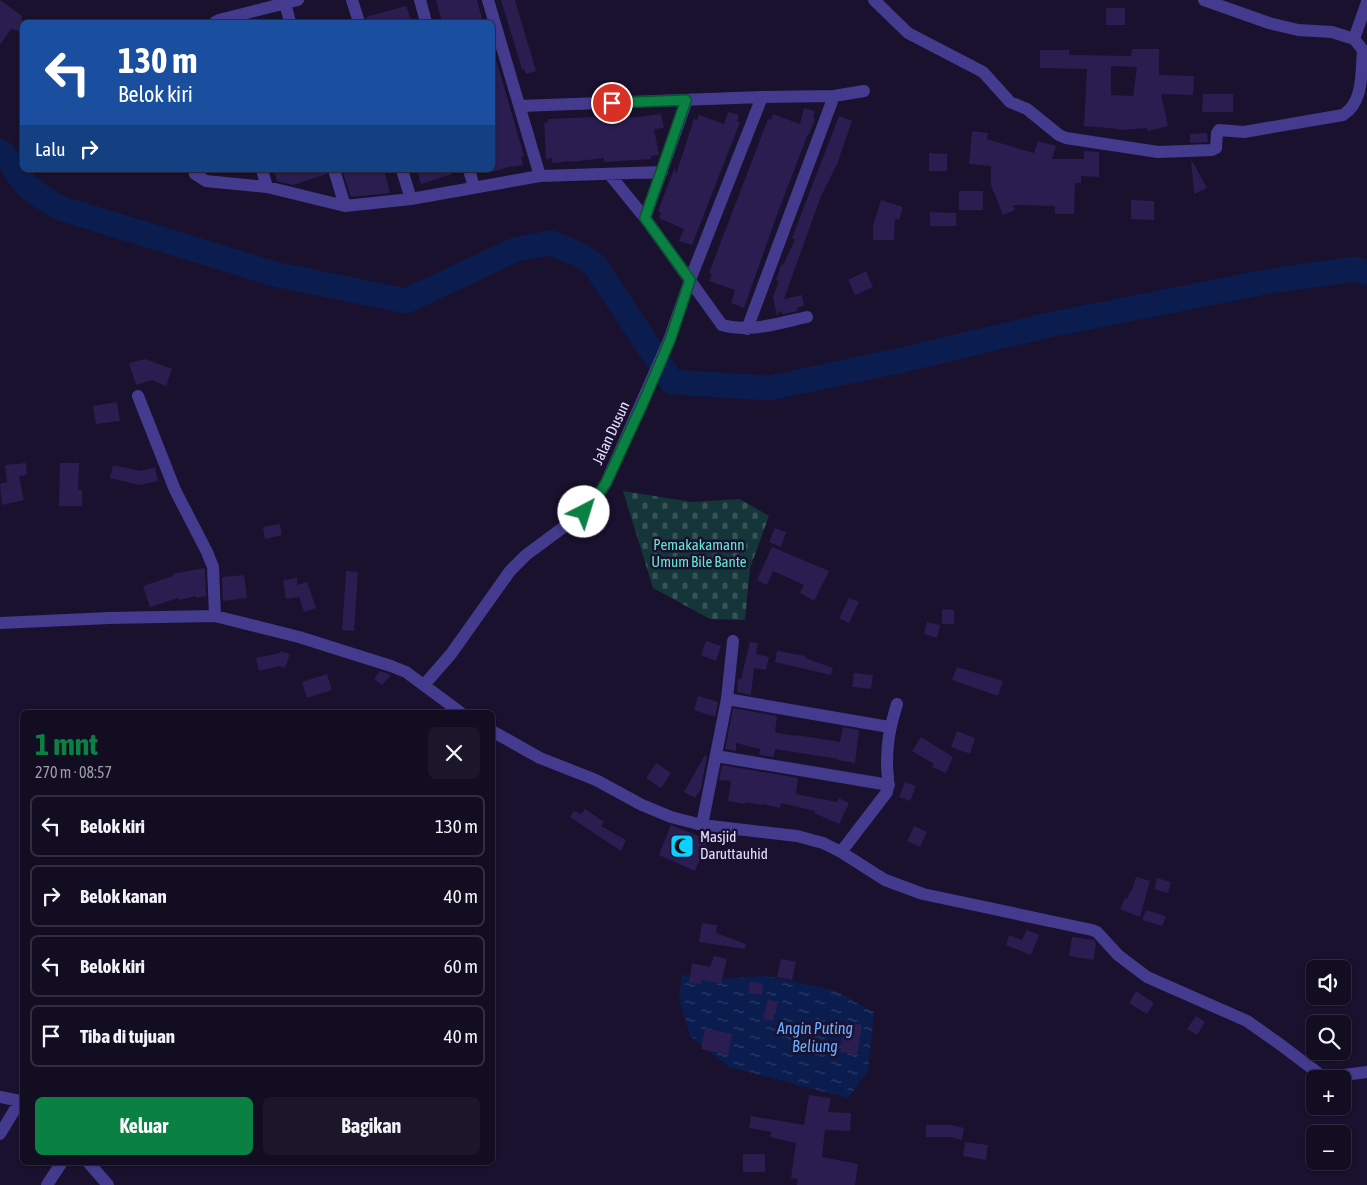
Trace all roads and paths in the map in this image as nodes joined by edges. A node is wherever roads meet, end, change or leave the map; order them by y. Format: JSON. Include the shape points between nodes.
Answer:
{"nodes":[{"id":1,"x":298,"y":0,"type":"edge"},
{"id":2,"x":352,"y":0,"type":"edge"},
{"id":3,"x":420,"y":0,"type":"edge"},
{"id":4,"x":488,"y":0,"type":"edge"},
{"id":5,"x":874,"y":0,"type":"edge"},
{"id":6,"x":1204,"y":0,"type":"edge"},
{"id":7,"x":1367,"y":2,"type":"edge"},
{"id":8,"x":285,"y":3,"type":"junction"},
{"id":9,"x":225,"y":20,"type":"edge"},
{"id":10,"x":289,"y":20,"type":"edge"},
{"id":11,"x":357,"y":20,"type":"edge"},
{"id":12,"x":425,"y":20,"type":"edge"},
{"id":13,"x":494,"y":20,"type":"edge"},
{"id":14,"x":495,"y":23,"type":"edge"},
{"id":15,"x":1354,"y":39,"type":"junction"},
{"id":16,"x":864,"y":91,"type":"dead end"},
{"id":17,"x":762,"y":96,"type":"junction"},
{"id":18,"x":834,"y":96,"type":"junction"},
{"id":19,"x":686,"y":100,"type":"junction"},
{"id":20,"x":520,"y":106,"type":"junction"},
{"id":21,"x":194,"y":172,"type":"edge"},
{"id":22,"x":263,"y":172,"type":"edge"},
{"id":23,"x":335,"y":172,"type":"edge"},
{"id":24,"x":403,"y":172,"type":"edge"},
{"id":25,"x":470,"y":172,"type":"edge"},
{"id":26,"x":662,"y":172,"type":"junction"},
{"id":27,"x":610,"y":175,"type":"junction"},
{"id":28,"x":540,"y":176,"type":"junction"},
{"id":29,"x":267,"y":187,"type":"junction"},
{"id":30,"x":474,"y":187,"type":"junction"},
{"id":31,"x":411,"y":200,"type":"junction"},
{"id":32,"x":345,"y":206,"type":"junction"},
{"id":33,"x":645,"y":218,"type":"junction"},
{"id":34,"x":690,"y":280,"type":"junction"},
{"id":35,"x":807,"y":317,"type":"dead end"},
{"id":36,"x":747,"y":329,"type":"junction"},
{"id":37,"x":138,"y":396,"type":"dead end"},
{"id":38,"x":215,"y":616,"type":"junction"},
{"id":39,"x":0,"y":623,"type":"edge"},
{"id":40,"x":733,"y":640,"type":"dead end"},
{"id":41,"x":424,"y":686,"type":"junction"},
{"id":42,"x":727,"y":698,"type":"junction"},
{"id":43,"x":897,"y":704,"type":"dead end"},
{"id":44,"x":457,"y":710,"type":"edge"},
{"id":45,"x":889,"y":727,"type":"junction"},
{"id":46,"x":495,"y":733,"type":"edge"},
{"id":47,"x":716,"y":756,"type":"junction"},
{"id":48,"x":889,"y":785,"type":"junction"},
{"id":49,"x":702,"y":825,"type":"junction"},
{"id":50,"x":841,"y":852,"type":"junction"},
{"id":51,"x":1367,"y":1072,"type":"edge"},
{"id":52,"x":0,"y":1098,"type":"edge"},
{"id":53,"x":0,"y":1134,"type":"edge"},
{"id":54,"x":60,"y":1165,"type":"edge"},
{"id":55,"x":91,"y":1165,"type":"edge"},
{"id":56,"x":48,"y":1185,"type":"edge"},
{"id":57,"x":108,"y":1185,"type":"edge"}],
"edges":[{"from":1,"to":8,"type":"street"},
{"from":2,"to":11,"type":"street"},
{"from":3,"to":12,"type":"street"},
{"from":4,"to":13,"type":"street"},
{"from":5,"to":15,"type":"street","via":[[908,33],[984,72],[1010,102],[1027,109],[1059,135],[1158,152],[1212,150],[1216,148],[1219,130],[1244,132],[1343,115],[1358,98],[1363,50]]},
{"from":6,"to":15,"type":"street","via":[[1269,23],[1298,30],[1332,32]]},
{"from":7,"to":15,"type":"street"},
{"from":8,"to":9,"type":"street"},
{"from":8,"to":10,"type":"street"},
{"from":14,"to":20,"type":"street"},
{"from":16,"to":18,"type":"street"},
{"from":17,"to":18,"type":"street"},
{"from":17,"to":19,"type":"street"},
{"from":17,"to":34,"type":"street","name":"Jalan Dusun"},
{"from":18,"to":36,"type":"street"},
{"from":19,"to":20,"type":"street"},
{"from":19,"to":26,"type":"street"},
{"from":20,"to":28,"type":"street"},
{"from":21,"to":29,"type":"street","via":[[206,181]]},
{"from":22,"to":29,"type":"street"},
{"from":23,"to":32,"type":"street"},
{"from":24,"to":31,"type":"street"},
{"from":25,"to":30,"type":"street"},
{"from":26,"to":27,"type":"street"},
{"from":26,"to":33,"type":"street"},
{"from":27,"to":28,"type":"street"},
{"from":27,"to":33,"type":"street"},
{"from":28,"to":30,"type":"street"},
{"from":29,"to":32,"type":"street"},
{"from":30,"to":31,"type":"street"},
{"from":31,"to":32,"type":"street"},
{"from":33,"to":34,"type":"street"},
{"from":34,"to":36,"type":"street","via":[[722,325]]},
{"from":34,"to":41,"type":"street","name":"Jalan Dusun","via":[[670,340],[606,483],[584,512],[526,555],[510,571]]},
{"from":35,"to":36,"type":"street"},
{"from":37,"to":38,"type":"street","via":[[175,490],[213,567]]},
{"from":38,"to":39,"type":"street"},
{"from":38,"to":41,"type":"street","via":[[299,636],[375,660],[406,672]]},
{"from":40,"to":42,"type":"street"},
{"from":41,"to":44,"type":"street"},
{"from":42,"to":45,"type":"street"},
{"from":42,"to":47,"type":"street"},
{"from":43,"to":45,"type":"street"},
{"from":45,"to":48,"type":"street"},
{"from":46,"to":49,"type":"street","via":[[540,758],[596,780],[642,805]]},
{"from":47,"to":48,"type":"street"},
{"from":47,"to":49,"type":"street"},
{"from":48,"to":50,"type":"street","via":[[878,806]]},
{"from":49,"to":50,"type":"street","via":[[797,836]]},
{"from":50,"to":51,"type":"street","via":[[885,880],[923,894],[1087,928],[1147,976],[1247,1022],[1322,1076]]},
{"from":52,"to":53,"type":"street","via":[[20,1101]]},
{"from":54,"to":56,"type":"street"},
{"from":55,"to":57,"type":"street"}]}
